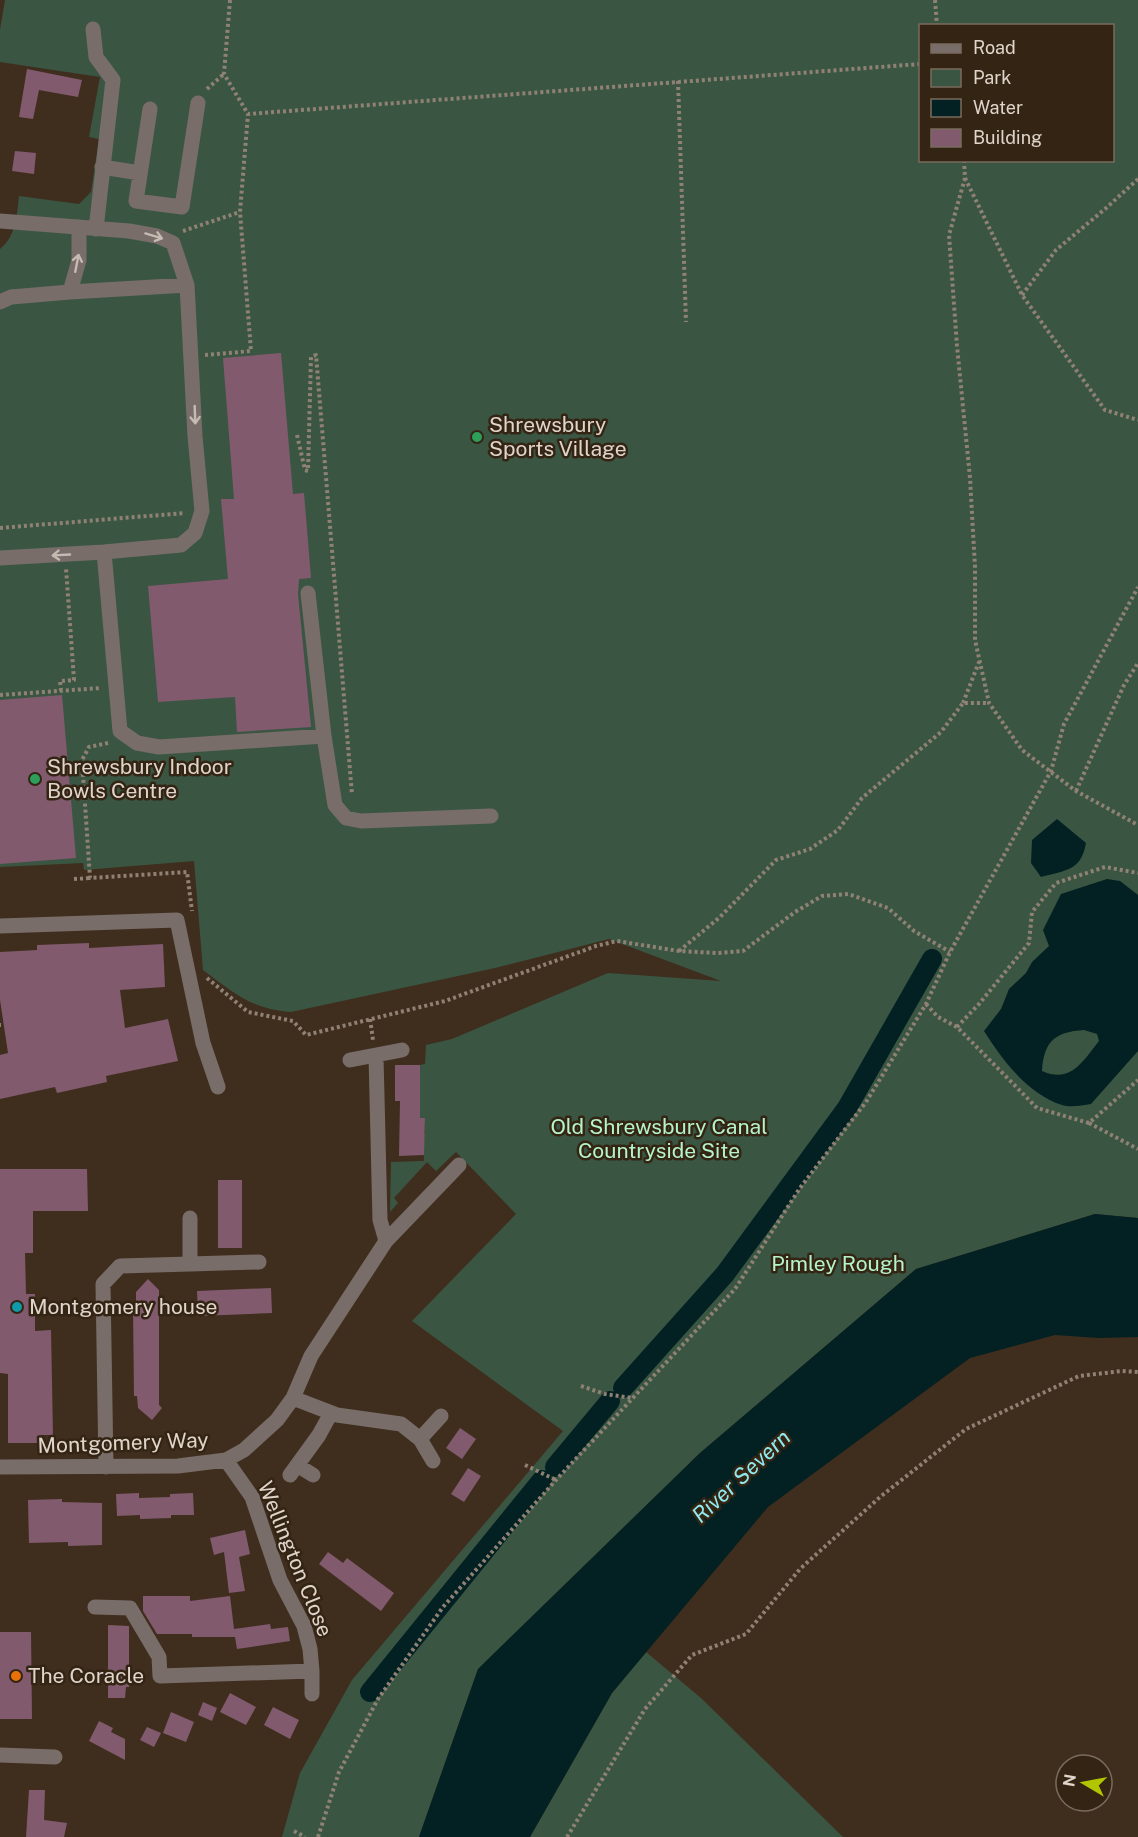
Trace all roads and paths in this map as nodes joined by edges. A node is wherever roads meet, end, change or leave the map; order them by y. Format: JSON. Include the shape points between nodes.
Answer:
{"nodes":[{"id":1,"x":230,"y":0,"type":"edge"},
{"id":2,"x":935,"y":0,"type":"edge"},
{"id":3,"x":937,"y":24,"type":"edge"},
{"id":4,"x":93,"y":29,"type":"dead end"},
{"id":5,"x":919,"y":64,"type":"edge"},
{"id":6,"x":224,"y":74,"type":"junction"},
{"id":7,"x":678,"y":81,"type":"junction"},
{"id":8,"x":198,"y":102,"type":"joint"},
{"id":9,"x":150,"y":109,"type":"dead end"},
{"id":10,"x":248,"y":114,"type":"junction"},
{"id":11,"x":964,"y":162,"type":"edge"},
{"id":12,"x":102,"y":167,"type":"junction"},
{"id":13,"x":140,"y":173,"type":"junction"},
{"id":14,"x":965,"y":178,"type":"junction"},
{"id":15,"x":1138,"y":178,"type":"edge"},
{"id":16,"x":240,"y":212,"type":"junction"},
{"id":17,"x":0,"y":221,"type":"edge"},
{"id":18,"x":79,"y":227,"type":"junction"},
{"id":19,"x":96,"y":229,"type":"junction"},
{"id":20,"x":173,"y":243,"type":"junction"},
{"id":21,"x":187,"y":285,"type":"junction"},
{"id":22,"x":70,"y":292,"type":"junction"},
{"id":23,"x":1022,"y":295,"type":"junction"},
{"id":24,"x":0,"y":302,"type":"edge"},
{"id":25,"x":686,"y":322,"type":"dead end"},
{"id":26,"x":191,"y":356,"type":"junction"},
{"id":27,"x":1138,"y":420,"type":"edge"},
{"id":28,"x":297,"y":435,"type":"dead end"},
{"id":29,"x":202,"y":511,"type":"junction"},
{"id":30,"x":0,"y":528,"type":"edge"},
{"id":31,"x":104,"y":552,"type":"junction"},
{"id":32,"x":80,"y":554,"type":"junction"},
{"id":33,"x":0,"y":558,"type":"edge"},
{"id":34,"x":1138,"y":587,"type":"edge"},
{"id":35,"x":308,"y":593,"type":"dead end"},
{"id":36,"x":980,"y":661,"type":"junction"},
{"id":37,"x":1138,"y":663,"type":"edge"},
{"id":38,"x":117,"y":687,"type":"junction"},
{"id":39,"x":61,"y":691,"type":"junction"},
{"id":40,"x":0,"y":696,"type":"edge"},
{"id":41,"x":963,"y":703,"type":"junction"},
{"id":42,"x":989,"y":703,"type":"junction"},
{"id":43,"x":120,"y":730,"type":"junction"},
{"id":44,"x":324,"y":736,"type":"junction"},
{"id":45,"x":1051,"y":771,"type":"junction"},
{"id":46,"x":1076,"y":791,"type":"junction"},
{"id":47,"x":491,"y":816,"type":"dead end"},
{"id":48,"x":354,"y":820,"type":"junction"},
{"id":49,"x":1138,"y":825,"type":"edge"},
{"id":50,"x":1138,"y":873,"type":"edge"},
{"id":51,"x":90,"y":878,"type":"junction"},
{"id":52,"x":74,"y":879,"type":"dead end"},
{"id":53,"x":193,"y":916,"type":"dead end"},
{"id":54,"x":0,"y":926,"type":"edge"},
{"id":55,"x":679,"y":951,"type":"junction"},
{"id":56,"x":950,"y":952,"type":"junction"},
{"id":57,"x":199,"y":971,"type":"dead end"},
{"id":58,"x":926,"y":1004,"type":"junction"},
{"id":59,"x":957,"y":1027,"type":"junction"},
{"id":60,"x":402,"y":1050,"type":"dead end"},
{"id":61,"x":376,"y":1056,"type":"junction"},
{"id":62,"x":350,"y":1060,"type":"dead end"},
{"id":63,"x":1138,"y":1080,"type":"edge"},
{"id":64,"x":218,"y":1087,"type":"dead end"},
{"id":65,"x":1089,"y":1123,"type":"junction"},
{"id":66,"x":1138,"y":1149,"type":"edge"},
{"id":67,"x":459,"y":1166,"type":"dead end"},
{"id":68,"x":190,"y":1218,"type":"dead end"},
{"id":69,"x":386,"y":1241,"type":"junction"},
{"id":70,"x":259,"y":1263,"type":"dead end"},
{"id":71,"x":190,"y":1264,"type":"junction"},
{"id":72,"x":1138,"y":1372,"type":"edge"},
{"id":73,"x":581,"y":1386,"type":"dead end"},
{"id":74,"x":293,"y":1398,"type":"junction"},
{"id":75,"x":633,"y":1398,"type":"junction"},
{"id":76,"x":331,"y":1413,"type":"junction"},
{"id":77,"x":441,"y":1416,"type":"dead end"},
{"id":78,"x":420,"y":1439,"type":"junction"},
{"id":79,"x":226,"y":1460,"type":"junction"},
{"id":80,"x":433,"y":1461,"type":"dead end"},
{"id":81,"x":525,"y":1465,"type":"dead end"},
{"id":82,"x":0,"y":1467,"type":"edge"},
{"id":83,"x":106,"y":1467,"type":"junction"},
{"id":84,"x":313,"y":1474,"type":"dead end"},
{"id":85,"x":556,"y":1480,"type":"junction"},
{"id":86,"x":95,"y":1607,"type":"dead end"},
{"id":87,"x":312,"y":1671,"type":"junction"},
{"id":88,"x":312,"y":1694,"type":"dead end"},
{"id":89,"x":0,"y":1755,"type":"edge"},
{"id":90,"x":55,"y":1757,"type":"dead end"},
{"id":91,"x":294,"y":1832,"type":"dead end"},
{"id":92,"x":305,"y":1837,"type":"edge"},
{"id":93,"x":318,"y":1837,"type":"edge"},
{"id":94,"x":567,"y":1837,"type":"edge"}],
"edges":[{"from":1,"to":6,"type":"path"},
{"from":2,"to":3,"type":"path"},
{"from":4,"to":12,"type":"street","via":[[96,57],[113,80]]},
{"from":5,"to":7,"type":"path"},
{"from":6,"to":8,"type":"path"},
{"from":6,"to":10,"type":"path"},
{"from":7,"to":10,"type":"path"},
{"from":7,"to":25,"type":"path"},
{"from":8,"to":13,"type":"street","via":[[182,207],[136,201]]},
{"from":9,"to":13,"type":"street"},
{"from":10,"to":16,"type":"path"},
{"from":11,"to":14,"type":"path"},
{"from":12,"to":13,"type":"street"},
{"from":12,"to":19,"type":"street"},
{"from":14,"to":23,"type":"path"},
{"from":14,"to":36,"type":"path","via":[[949,235],[970,478],[975,640]]},
{"from":15,"to":23,"type":"path","via":[[1056,250]]},
{"from":16,"to":20,"type":"path","via":[[182,231]]},
{"from":16,"to":26,"type":"path","via":[[251,351]]},
{"from":17,"to":18,"type":"street"},
{"from":18,"to":19,"type":"street"},
{"from":22,"to":18,"type":"street","one_way":true,"via":[[79,260]]},
{"from":19,"to":20,"type":"street","one_way":true,"via":[[145,233]]},
{"from":20,"to":21,"type":"street"},
{"from":21,"to":22,"type":"street"},
{"from":21,"to":26,"type":"street"},
{"from":22,"to":24,"type":"street","via":[[12,297]]},
{"from":23,"to":27,"type":"path","via":[[1104,410]]},
{"from":26,"to":29,"type":"street","one_way":true},
{"from":28,"to":48,"type":"path","via":[[308,471],[311,357],[316,355]]},
{"from":29,"to":30,"type":"path"},
{"from":29,"to":31,"type":"street","via":[[195,533],[181,545]]},
{"from":31,"to":32,"type":"street"},
{"from":31,"to":38,"type":"street"},
{"from":32,"to":33,"type":"street","one_way":true},
{"from":32,"to":39,"type":"path","via":[[80,566],[66,567],[74,680],[60,681]]},
{"from":34,"to":45,"type":"path","via":[[1064,724]]},
{"from":35,"to":44,"type":"street"},
{"from":36,"to":41,"type":"path"},
{"from":36,"to":42,"type":"path"},
{"from":37,"to":46,"type":"path","via":[[1124,685]]},
{"from":38,"to":39,"type":"path"},
{"from":38,"to":43,"type":"street"},
{"from":39,"to":40,"type":"path"},
{"from":41,"to":42,"type":"path"},
{"from":41,"to":55,"type":"path","via":[[941,732],[862,798],[838,830],[810,849],[776,860],[720,917]]},
{"from":42,"to":45,"type":"path","via":[[1022,750]]},
{"from":43,"to":44,"type":"street","via":[[137,743],[159,747]]},
{"from":43,"to":51,"type":"path","via":[[108,743],[89,747],[82,760]]},
{"from":44,"to":48,"type":"street","via":[[335,806],[346,818]]},
{"from":45,"to":46,"type":"path"},
{"from":45,"to":56,"type":"path"},
{"from":46,"to":49,"type":"path"},
{"from":47,"to":48,"type":"street"},
{"from":50,"to":59,"type":"path","via":[[1105,867],[1056,884],[1032,912],[1029,943]]},
{"from":51,"to":52,"type":"path"},
{"from":51,"to":53,"type":"path","via":[[188,872]]},
{"from":54,"to":64,"type":"street","via":[[177,920],[203,1043]]},
{"from":55,"to":56,"type":"path","via":[[744,951],[822,896],[848,894],[888,908],[914,931]]},
{"from":55,"to":57,"type":"path","via":[[617,941],[596,945],[445,1001],[306,1035],[293,1021],[248,1012]]},
{"from":56,"to":58,"type":"path"},
{"from":58,"to":59,"type":"path","via":[[938,1017]]},
{"from":58,"to":75,"type":"path","via":[[866,1102],[800,1188],[735,1289]]},
{"from":59,"to":65,"type":"path","via":[[1037,1108]]},
{"from":60,"to":61,"type":"street"},
{"from":61,"to":62,"type":"street"},
{"from":61,"to":69,"type":"street","via":[[380,1220]]},
{"from":63,"to":65,"type":"path"},
{"from":65,"to":66,"type":"path"},
{"from":67,"to":69,"type":"street","name":"Montgomery Way"},
{"from":68,"to":71,"type":"street"},
{"from":69,"to":74,"type":"street","name":"Montgomery Way","via":[[311,1356]]},
{"from":70,"to":71,"type":"street"},
{"from":71,"to":83,"type":"street","via":[[120,1266],[103,1284]]},
{"from":72,"to":94,"type":"path","via":[[1079,1376],[976,1425],[880,1497],[800,1569],[746,1634],[692,1655],[645,1709]]},
{"from":73,"to":75,"type":"path"},
{"from":74,"to":76,"type":"street"},
{"from":74,"to":79,"type":"street","name":"Montgomery Way","via":[[261,1436]]},
{"from":75,"to":85,"type":"path"},
{"from":76,"to":78,"type":"street","via":[[401,1424]]},
{"from":76,"to":84,"type":"street","via":[[293,1470]]},
{"from":77,"to":78,"type":"street"},
{"from":78,"to":80,"type":"street"},
{"from":79,"to":83,"type":"street","name":"Montgomery Way","via":[[178,1466]]},
{"from":79,"to":87,"type":"street","name":"Wellington Close","via":[[252,1497],[280,1580],[304,1626]]},
{"from":81,"to":85,"type":"path"},
{"from":82,"to":83,"type":"street","name":"Montgomery Way"},
{"from":85,"to":93,"type":"path","via":[[443,1607],[378,1699],[339,1772]]},
{"from":86,"to":87,"type":"street","name":"Wellington Close","via":[[130,1608],[159,1657],[160,1676]]},
{"from":87,"to":88,"type":"street"},
{"from":89,"to":90,"type":"street"},
{"from":91,"to":92,"type":"path"}]}
